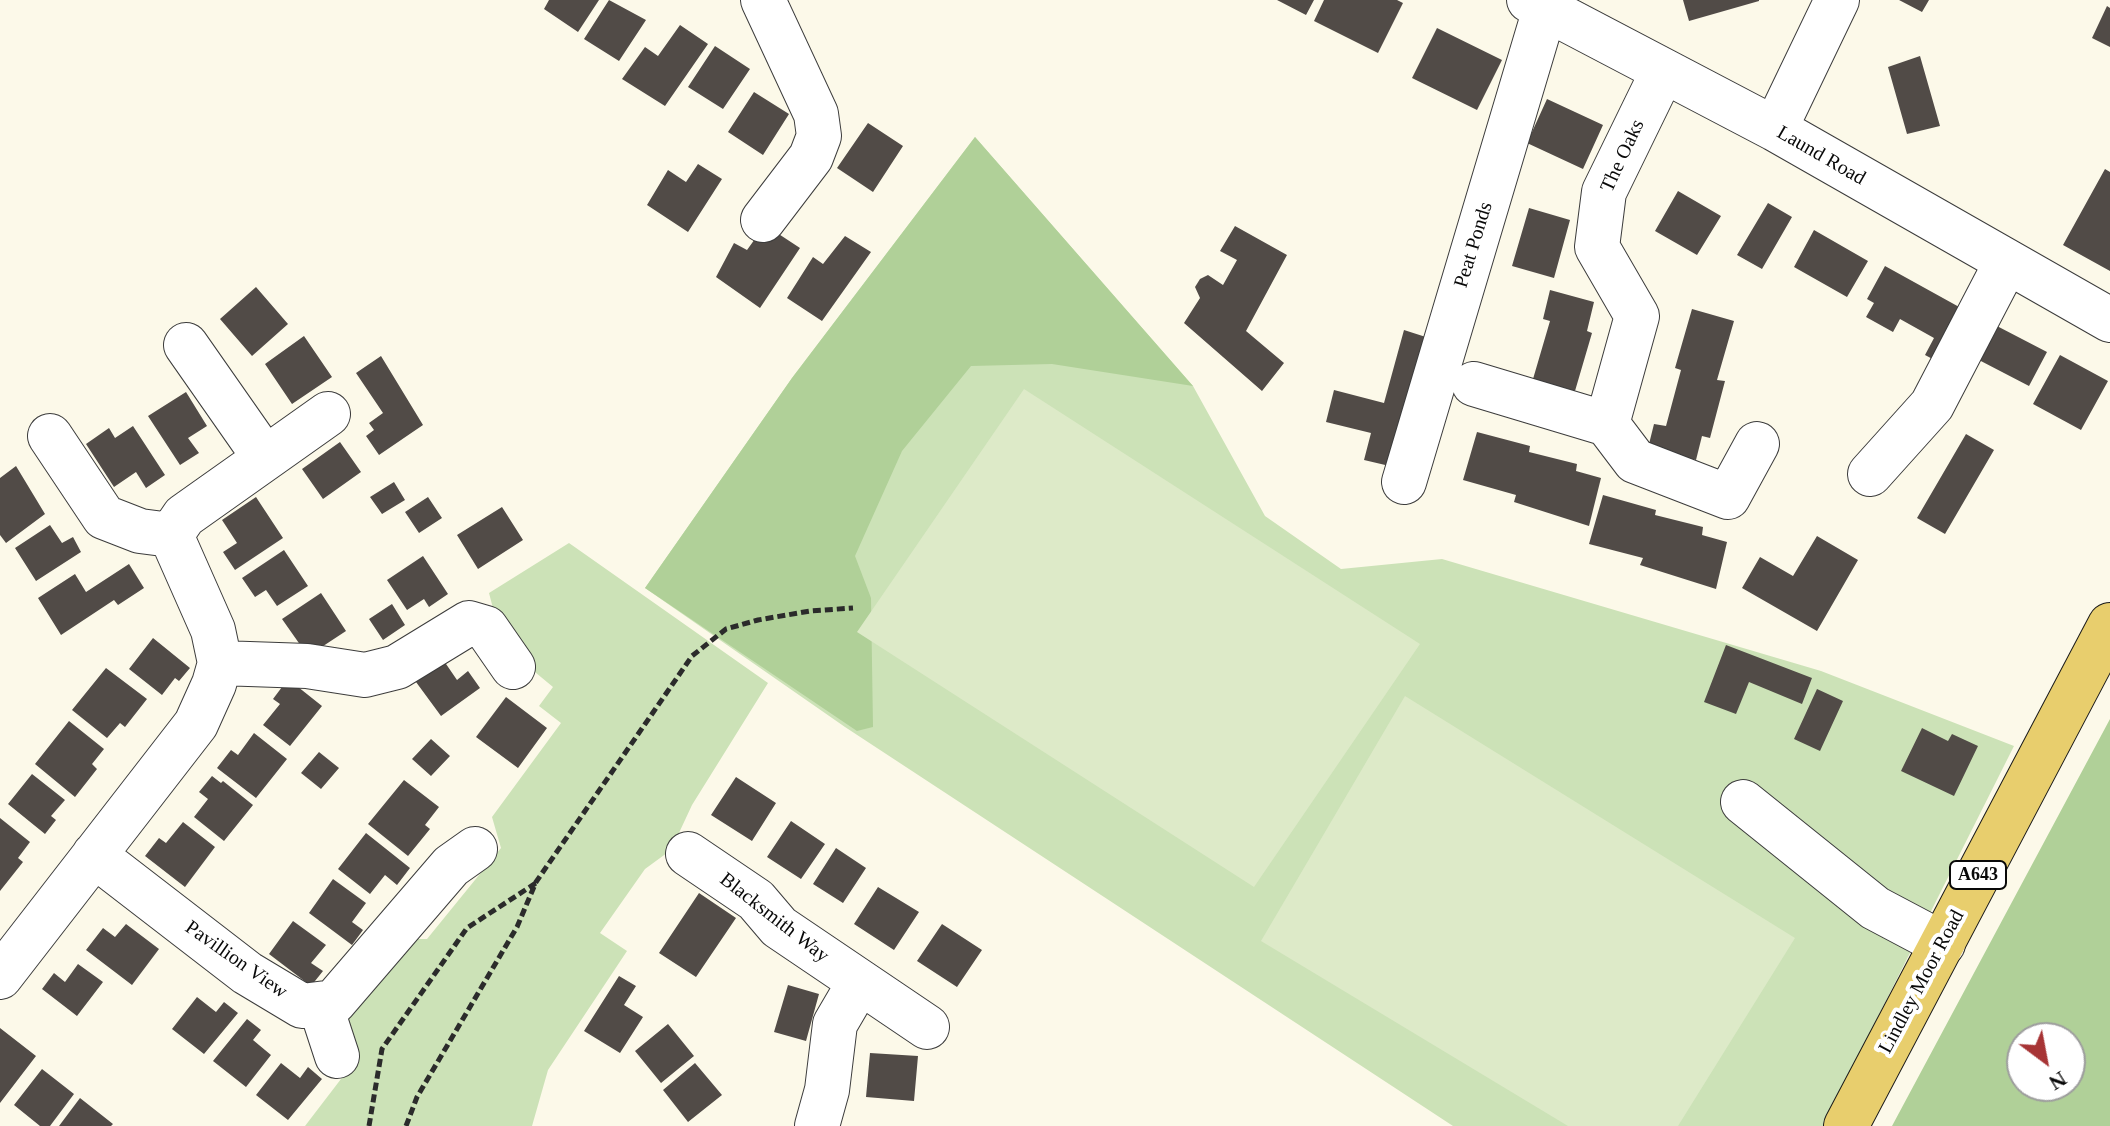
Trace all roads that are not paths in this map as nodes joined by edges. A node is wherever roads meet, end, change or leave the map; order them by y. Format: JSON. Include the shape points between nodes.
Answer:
{"nodes":[{"id":1,"x":763,"y":0,"type":"edge"},
{"id":2,"x":1837,"y":0,"type":"edge"},
{"id":3,"x":1537,"y":4,"type":"edge"},
{"id":4,"x":1663,"y":71,"type":"junction"},
{"id":5,"x":1775,"y":129,"type":"junction"},
{"id":6,"x":763,"y":220,"type":"dead end"},
{"id":7,"x":2006,"y":263,"type":"junction"},
{"id":8,"x":2110,"y":320,"type":"edge"},
{"id":9,"x":186,"y":345,"type":"dead end"},
{"id":10,"x":1474,"y":384,"type":"dead end"},
{"id":11,"x":328,"y":414,"type":"dead end"},
{"id":12,"x":1607,"y":424,"type":"junction"},
{"id":13,"x":50,"y":436,"type":"dead end"},
{"id":14,"x":1757,"y":444,"type":"dead end"},
{"id":15,"x":265,"y":458,"type":"junction"},
{"id":16,"x":1870,"y":474,"type":"dead end"},
{"id":17,"x":1404,"y":482,"type":"dead end"},
{"id":18,"x":171,"y":535,"type":"junction"},
{"id":19,"x":2110,"y":625,"type":"edge"},
{"id":20,"x":220,"y":663,"type":"junction"},
{"id":21,"x":513,"y":667,"type":"dead end"},
{"id":22,"x":1743,"y":802,"type":"dead end"},
{"id":23,"x":475,"y":849,"type":"dead end"},
{"id":24,"x":688,"y":854,"type":"dead end"},
{"id":25,"x":94,"y":855,"type":"junction"},
{"id":26,"x":1943,"y":944,"type":"junction"},
{"id":27,"x":0,"y":977,"type":"edge"},
{"id":28,"x":859,"y":983,"type":"junction"},
{"id":29,"x":320,"y":1004,"type":"junction"},
{"id":30,"x":927,"y":1027,"type":"dead end"},
{"id":31,"x":337,"y":1056,"type":"dead end"},
{"id":32,"x":817,"y":1126,"type":"edge"},
{"id":33,"x":1846,"y":1126,"type":"edge"}],
"edges":[{"from":1,"to":6,"type":"street","via":[[816,114],[819,136],[811,157]]},
{"from":2,"to":5,"type":"street"},
{"from":3,"to":4,"type":"street","name":"Laund Road"},
{"from":3,"to":17,"type":"street","name":"Peat Ponds"},
{"from":4,"to":5,"type":"street","name":"Laund Road"},
{"from":4,"to":12,"type":"street","name":"The Oaks","via":[[1604,192],[1597,247],[1637,316]]},
{"from":5,"to":7,"type":"street","name":"Laund Road"},
{"from":7,"to":8,"type":"street","name":"Laund Road"},
{"from":7,"to":16,"type":"street","via":[[1932,405]]},
{"from":9,"to":15,"type":"street"},
{"from":10,"to":12,"type":"street"},
{"from":11,"to":15,"type":"street"},
{"from":12,"to":14,"type":"street","via":[[1635,461],[1728,497]]},
{"from":13,"to":18,"type":"street","via":[[104,517],[140,531]]},
{"from":15,"to":18,"type":"street","via":[[184,516]]},
{"from":18,"to":20,"type":"street","via":[[213,630]]},
{"from":19,"to":26,"type":"main road","name":"Lindley Moor Road","number":"A643"},
{"from":20,"to":21,"type":"street","via":[[307,666],[365,675],[397,667],[469,623],[486,628]]},
{"from":20,"to":25,"type":"street","via":[[196,724]]},
{"from":22,"to":26,"type":"street","via":[[1875,908]]},
{"from":23,"to":29,"type":"street","via":[[451,866],[334,1002]]},
{"from":24,"to":28,"type":"street","name":"Blacksmith Way","via":[[756,900],[779,927]]},
{"from":25,"to":27,"type":"street"},
{"from":25,"to":29,"type":"street","name":"Pavillion View","via":[[247,973],[302,1006]]},
{"from":26,"to":33,"type":"main road","name":"Lindley Moor Road","number":"A643"},
{"from":28,"to":30,"type":"street","name":"Blacksmith Way"},
{"from":28,"to":32,"type":"street","via":[[835,1024]]},
{"from":29,"to":31,"type":"street"}]}
